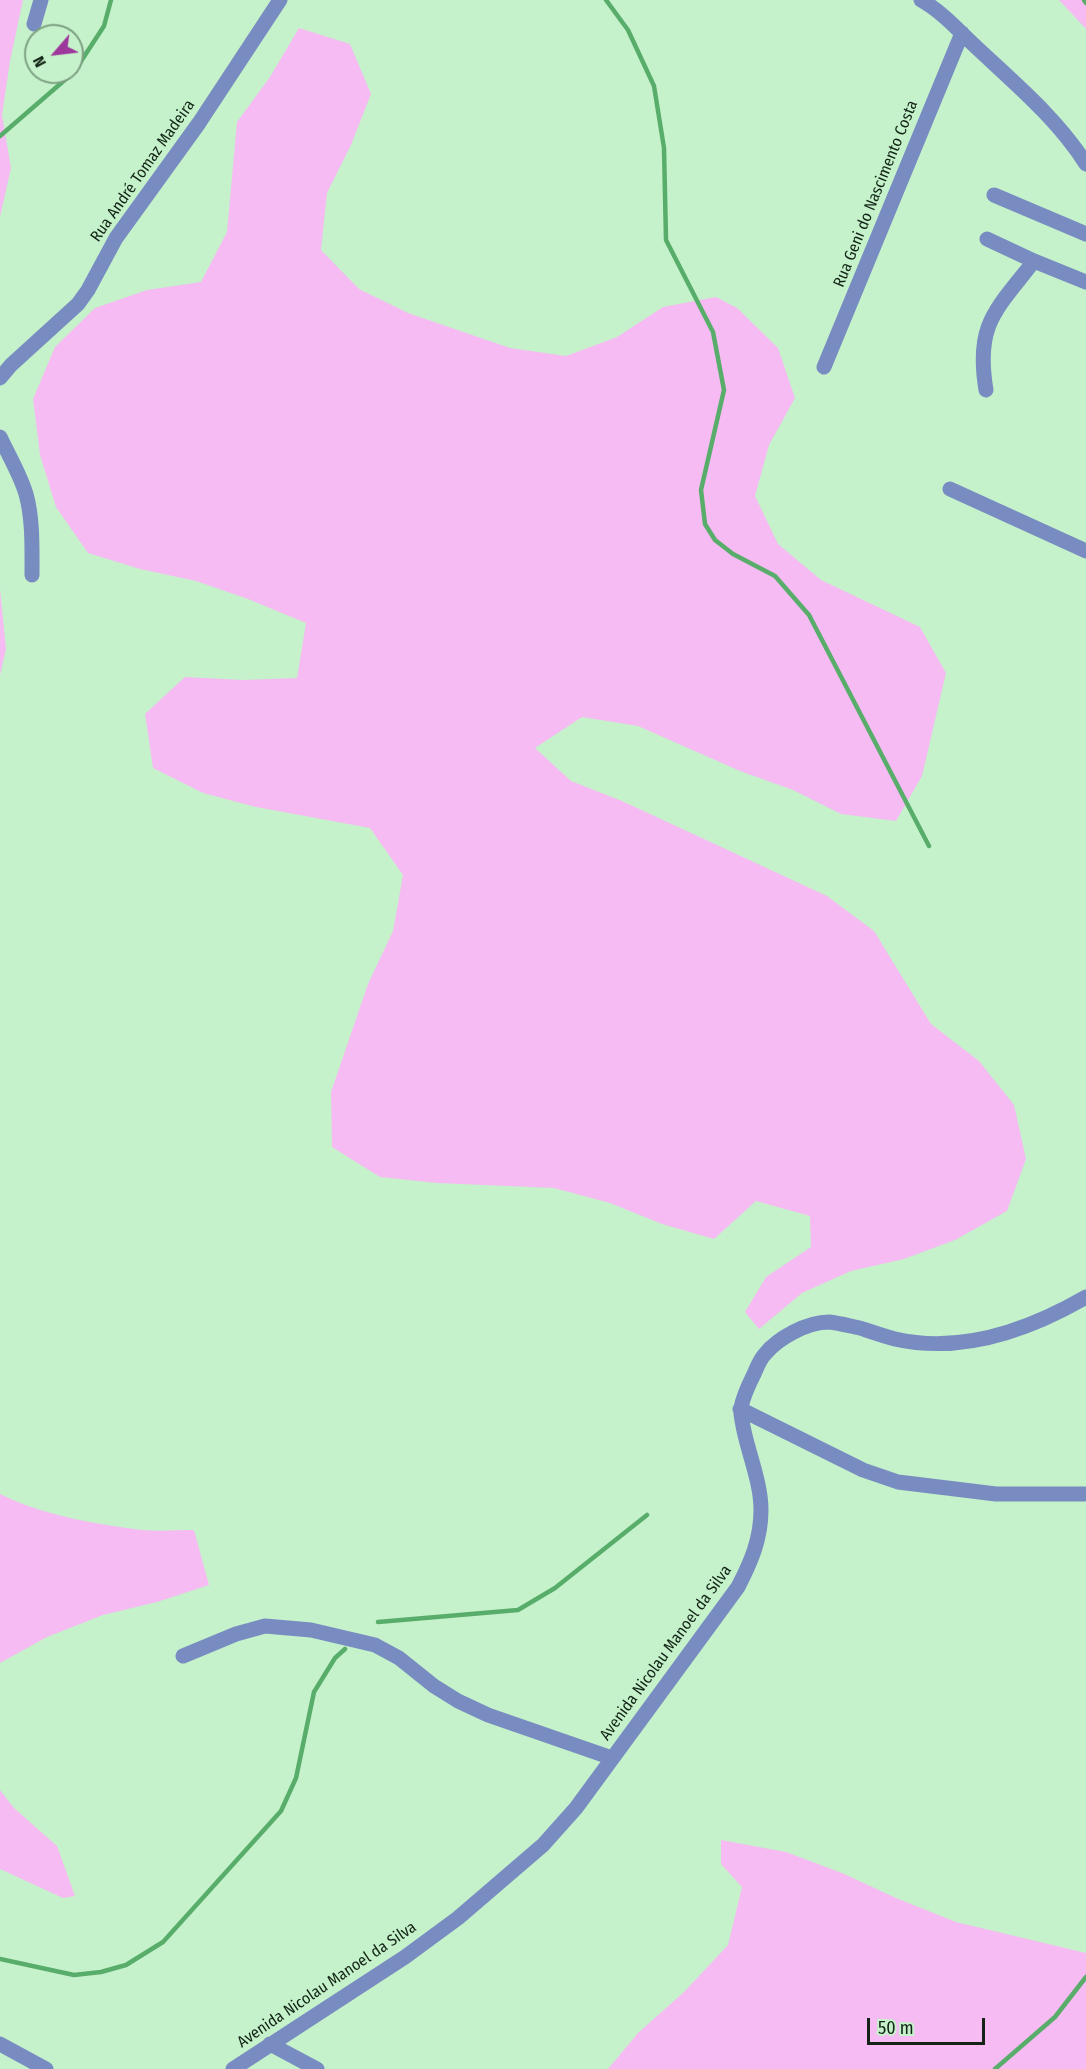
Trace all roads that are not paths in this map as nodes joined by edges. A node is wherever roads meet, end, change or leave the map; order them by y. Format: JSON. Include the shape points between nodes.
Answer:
{"nodes":[{"id":1,"x":41,"y":0,"type":"edge"},
{"id":2,"x":280,"y":0,"type":"edge"},
{"id":3,"x":921,"y":0,"type":"edge"},
{"id":4,"x":34,"y":24,"type":"dead end"},
{"id":5,"x":962,"y":33,"type":"junction"},
{"id":6,"x":1086,"y":164,"type":"edge"},
{"id":7,"x":994,"y":195,"type":"dead end"},
{"id":8,"x":1086,"y":234,"type":"edge"},
{"id":9,"x":987,"y":239,"type":"dead end"},
{"id":10,"x":1034,"y":261,"type":"junction"},
{"id":11,"x":1086,"y":282,"type":"edge"},
{"id":12,"x":824,"y":367,"type":"dead end"},
{"id":13,"x":0,"y":378,"type":"edge"},
{"id":14,"x":986,"y":390,"type":"dead end"},
{"id":15,"x":0,"y":437,"type":"edge"},
{"id":16,"x":950,"y":489,"type":"dead end"},
{"id":17,"x":1086,"y":551,"type":"edge"},
{"id":18,"x":32,"y":575,"type":"dead end"},
{"id":19,"x":1086,"y":1297,"type":"edge"},
{"id":20,"x":740,"y":1409,"type":"junction"},
{"id":21,"x":1086,"y":1494,"type":"edge"},
{"id":22,"x":183,"y":1656,"type":"dead end"},
{"id":23,"x":612,"y":1758,"type":"junction"},
{"id":24,"x":0,"y":2044,"type":"edge"},
{"id":25,"x":270,"y":2044,"type":"junction"},
{"id":26,"x":45,"y":2069,"type":"edge"},
{"id":27,"x":233,"y":2069,"type":"edge"},
{"id":28,"x":317,"y":2069,"type":"edge"}],
"edges":[{"from":1,"to":4,"type":"street"},
{"from":2,"to":13,"type":"street","name":"Rua André Tomaz Madeira","via":[[199,123],[116,238],[78,304]]},
{"from":3,"to":5,"type":"street"},
{"from":5,"to":6,"type":"street","via":[[1049,118]]},
{"from":5,"to":12,"type":"street","name":"Rua Geni do Nascimento Costa"},
{"from":7,"to":8,"type":"street"},
{"from":9,"to":10,"type":"street"},
{"from":10,"to":11,"type":"street"},
{"from":10,"to":14,"type":"street","via":[[988,325],[982,367]]},
{"from":15,"to":18,"type":"street","via":[[27,496]]},
{"from":16,"to":17,"type":"street"},
{"from":19,"to":20,"type":"street","via":[[1014,1332],[971,1341],[927,1343],[895,1339],[827,1322],[798,1330],[764,1355]]},
{"from":20,"to":21,"type":"street","via":[[863,1470],[898,1482],[996,1494]]},
{"from":20,"to":23,"type":"street","name":"Avenida Nicolau Manoel da Silva","via":[[761,1508],[753,1560],[738,1587]]},
{"from":22,"to":23,"type":"street","via":[[265,1626],[311,1630],[364,1642],[399,1658],[458,1701]]},
{"from":23,"to":25,"type":"street","name":"Avenida Nicolau Manoel da Silva","via":[[576,1809],[543,1845],[458,1918]]},
{"from":24,"to":26,"type":"street"},
{"from":25,"to":27,"type":"street","name":"Avenida Nicolau Manoel da Silva"},
{"from":25,"to":28,"type":"street"}]}
